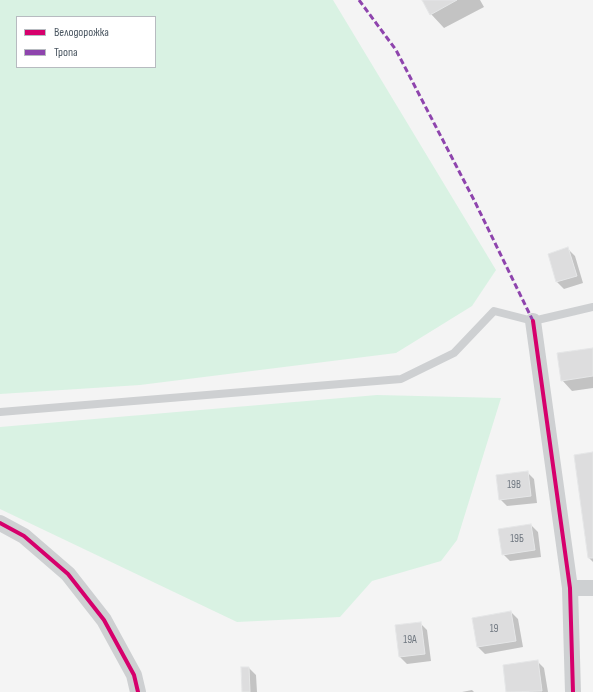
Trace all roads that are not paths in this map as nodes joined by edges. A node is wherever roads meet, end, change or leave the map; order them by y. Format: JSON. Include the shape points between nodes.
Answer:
{"nodes":[{"id":1,"x":593,"y":307,"type":"edge"},
{"id":2,"x":533,"y":321,"type":"junction"},
{"id":3,"x":0,"y":412,"type":"edge"},
{"id":4,"x":0,"y":523,"type":"edge"},
{"id":5,"x":570,"y":588,"type":"junction"},
{"id":6,"x":593,"y":588,"type":"edge"},
{"id":7,"x":138,"y":692,"type":"edge"},
{"id":8,"x":573,"y":692,"type":"edge"}],
"edges":[{"from":1,"to":2,"type":"lane"},
{"from":2,"to":3,"type":"lane","via":[[494,311],[454,353],[401,379]]},
{"from":2,"to":5,"type":"street"},
{"from":4,"to":7,"type":"street","via":[[24,536],[68,574],[104,620],[134,675]]},
{"from":5,"to":6,"type":"street"},
{"from":5,"to":8,"type":"street"}]}
